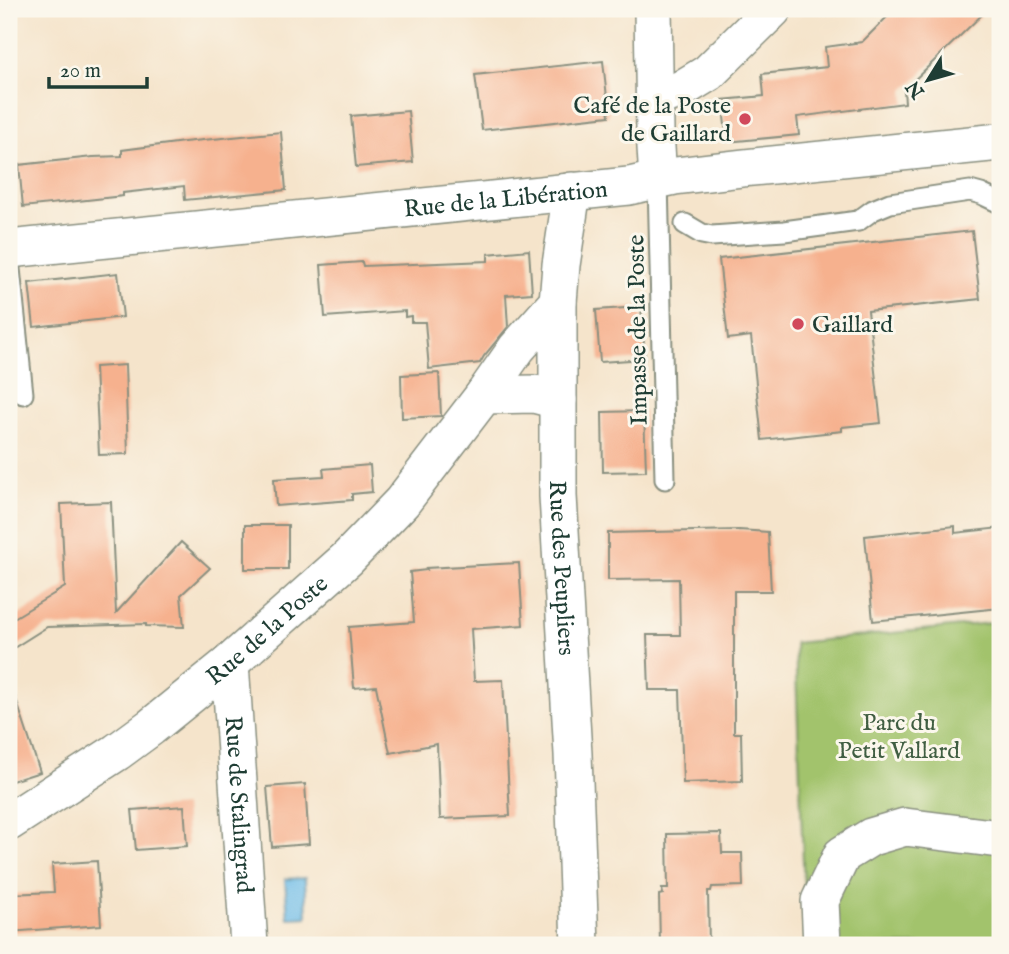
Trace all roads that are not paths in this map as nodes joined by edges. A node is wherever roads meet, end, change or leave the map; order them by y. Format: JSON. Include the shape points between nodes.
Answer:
{"nodes":[{"id":1,"x":653,"y":9,"type":"edge"},
{"id":2,"x":773,"y":9,"type":"edge"},
{"id":3,"x":655,"y":97,"type":"junction"},
{"id":4,"x":1000,"y":142,"type":"edge"},
{"id":5,"x":658,"y":180,"type":"junction"},
{"id":6,"x":572,"y":191,"type":"junction"},
{"id":7,"x":1000,"y":203,"type":"edge"},
{"id":8,"x":685,"y":224,"type":"dead end"},
{"id":9,"x":9,"y":249,"type":"edge"},
{"id":10,"x":9,"y":259,"type":"edge"},
{"id":11,"x":558,"y":302,"type":"junction"},
{"id":12,"x":23,"y":394,"type":"dead end"},
{"id":13,"x":484,"y":395,"type":"junction"},
{"id":14,"x":558,"y":400,"type":"junction"},
{"id":15,"x":665,"y":479,"type":"dead end"},
{"id":16,"x":230,"y":663,"type":"junction"},
{"id":17,"x":9,"y":822,"type":"edge"},
{"id":18,"x":1000,"y":839,"type":"edge"},
{"id":19,"x":249,"y":945,"type":"edge"},
{"id":20,"x":580,"y":945,"type":"edge"},
{"id":21,"x":822,"y":945,"type":"edge"}],
"edges":[{"from":1,"to":3,"type":"street"},
{"from":2,"to":3,"type":"street","via":[[708,73],[680,90]]},
{"from":3,"to":5,"type":"street"},
{"from":4,"to":5,"type":"street","name":"Rue de la Libération"},
{"from":5,"to":6,"type":"street","name":"Rue de la Libération"},
{"from":5,"to":15,"type":"lane","name":"Impasse de la Poste"},
{"from":6,"to":9,"type":"street","name":"Rue de la Libération"},
{"from":6,"to":11,"type":"street","name":"Rue des Peupliers"},
{"from":7,"to":8,"type":"lane","via":[[970,191],[890,203],[858,221],[720,237]]},
{"from":10,"to":12,"type":"lane"},
{"from":11,"to":13,"type":"street","name":"Rue de la Poste"},
{"from":11,"to":14,"type":"street","name":"Rue des Peupliers"},
{"from":13,"to":14,"type":"street","via":[[534,394]]},
{"from":13,"to":16,"type":"street","name":"Rue de la Poste","via":[[402,502],[347,559]]},
{"from":14,"to":20,"type":"street","name":"Rue des Peupliers","via":[[558,496]]},
{"from":16,"to":17,"type":"street","name":"Rue de la Poste","via":[[117,752]]},
{"from":16,"to":19,"type":"street","name":"Rue de Stalingrad"},
{"from":18,"to":21,"type":"street","via":[[905,827],[871,837],[842,855],[821,901]]}]}
